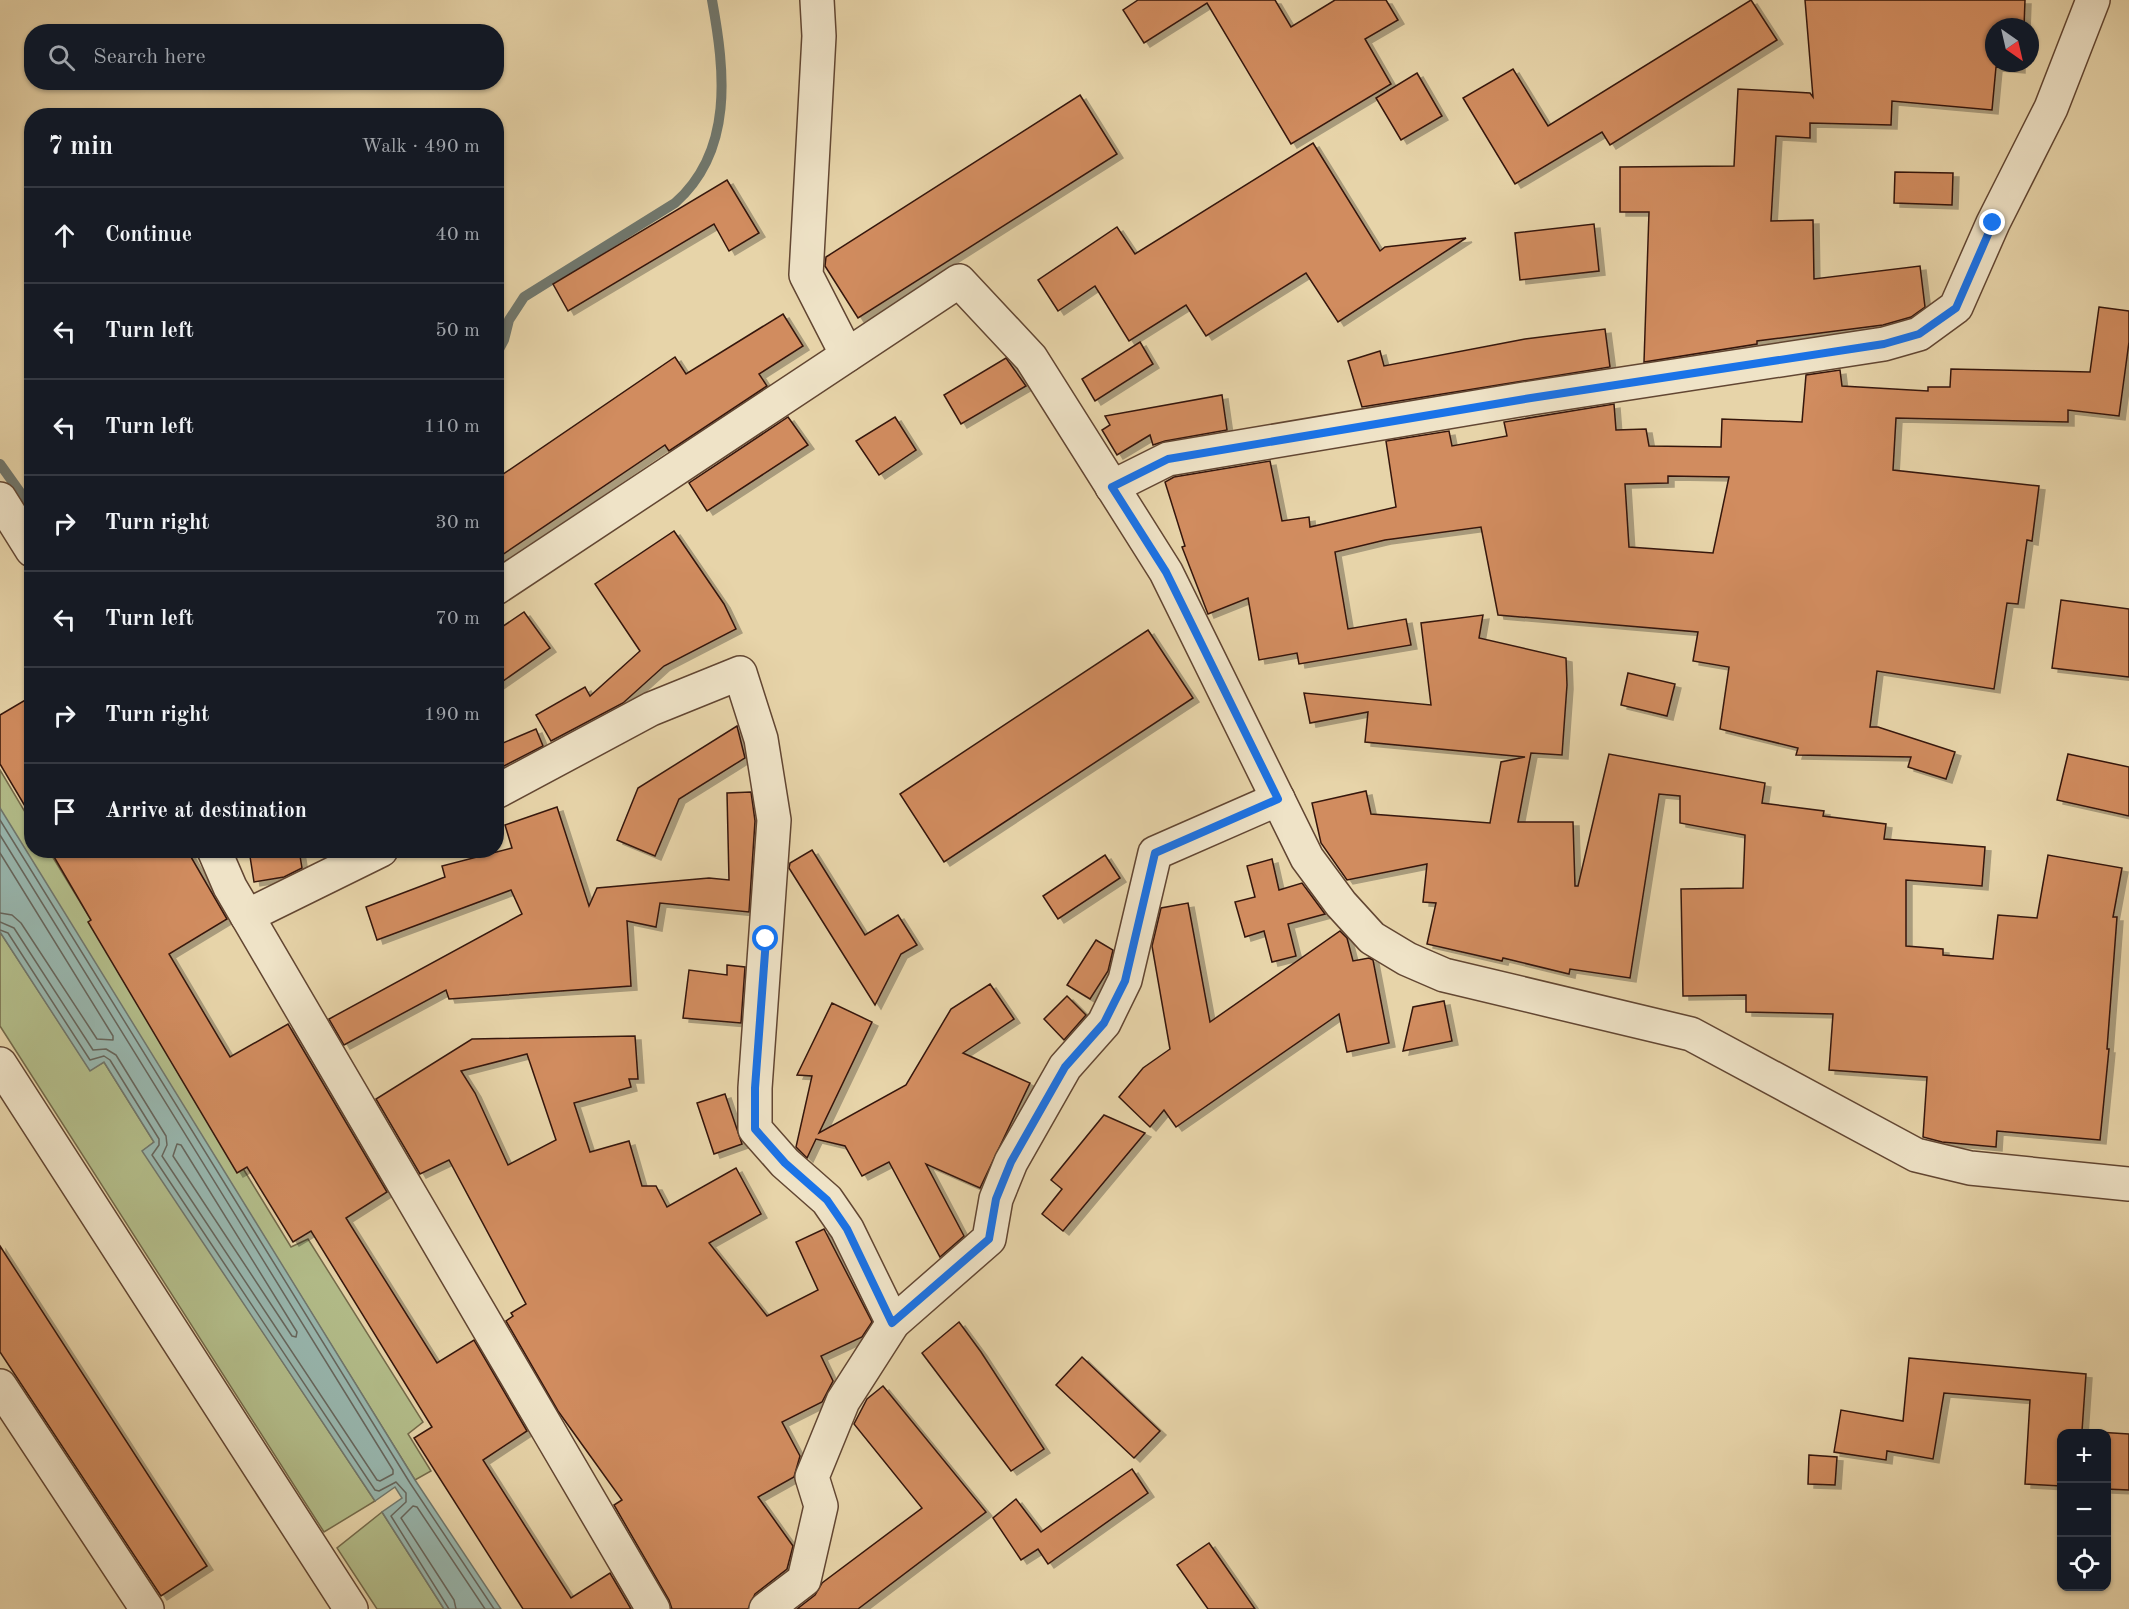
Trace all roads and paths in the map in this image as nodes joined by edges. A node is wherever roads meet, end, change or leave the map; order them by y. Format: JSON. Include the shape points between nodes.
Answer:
{"nodes":[{"id":1,"x":817,"y":0,"type":"edge"},
{"id":2,"x":2093,"y":0,"type":"edge"},
{"id":3,"x":847,"y":355,"type":"junction"},
{"id":4,"x":1112,"y":487,"type":"junction"},
{"id":5,"x":0,"y":499,"type":"edge"},
{"id":6,"x":24,"y":537,"type":"edge"},
{"id":7,"x":504,"y":583,"type":"edge"},
{"id":8,"x":504,"y":788,"type":"edge"},
{"id":9,"x":1278,"y":799,"type":"junction"},
{"id":10,"x":218,"y":858,"type":"edge"},
{"id":11,"x":365,"y":858,"type":"edge"},
{"id":12,"x":247,"y":916,"type":"junction"},
{"id":13,"x":0,"y":1064,"type":"edge"},
{"id":14,"x":2129,"y":1184,"type":"edge"},
{"id":15,"x":892,"y":1323,"type":"junction"},
{"id":16,"x":0,"y":1386,"type":"edge"},
{"id":17,"x":147,"y":1609,"type":"edge"},
{"id":18,"x":351,"y":1609,"type":"edge"},
{"id":19,"x":653,"y":1609,"type":"edge"},
{"id":20,"x":766,"y":1609,"type":"edge"}],
"edges":[{"from":1,"to":3,"type":"street","via":[[819,36],[806,276]]},
{"from":2,"to":4,"type":"street","via":[[2051,108],[1993,223],[1956,308],[1919,334],[1884,344],[1168,459]]},
{"from":3,"to":4,"type":"street","via":[[959,281],[1031,358]]},
{"from":3,"to":7,"type":"street"},
{"from":4,"to":9,"type":"street","via":[[1166,572]]},
{"from":5,"to":6,"type":"street"},
{"from":8,"to":15,"type":"street","via":[[651,709],[740,673],[761,739],[774,820],[755,1129],[785,1163],[827,1200],[847,1229]]},
{"from":9,"to":14,"type":"street","via":[[1307,858],[1341,904],[1372,938],[1407,959],[1444,975],[1691,1034],[1916,1155],[1970,1168]]},
{"from":9,"to":15,"type":"street","via":[[1155,853],[1125,981],[1104,1023],[1065,1067],[1011,1162],[996,1199],[989,1239]]},
{"from":10,"to":12,"type":"street"},
{"from":11,"to":12,"type":"street"},
{"from":12,"to":19,"type":"street"},
{"from":13,"to":18,"type":"street"},
{"from":15,"to":20,"type":"street","via":[[843,1401],[812,1477],[821,1506],[804,1580]]},
{"from":16,"to":17,"type":"street"}]}
